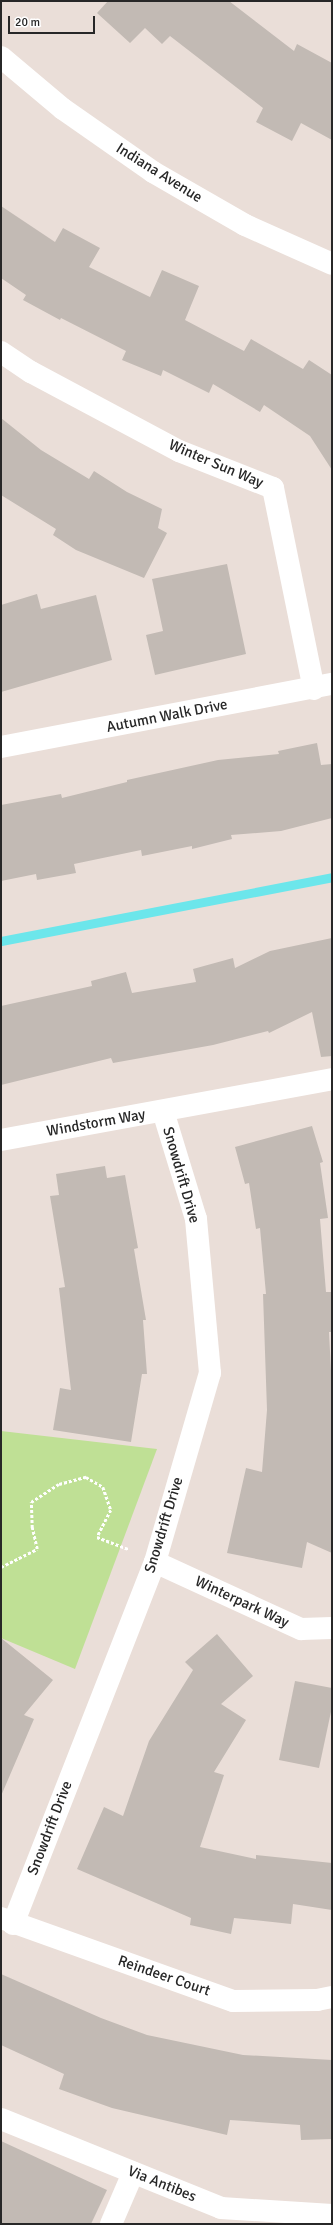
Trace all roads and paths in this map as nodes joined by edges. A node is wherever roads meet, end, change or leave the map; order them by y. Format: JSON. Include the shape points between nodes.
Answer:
{"nodes":[{"id":1,"x":1,"y":57,"type":"edge"},
{"id":2,"x":332,"y":264,"type":"edge"},
{"id":3,"x":1,"y":352,"type":"edge"},
{"id":4,"x":323,"y":686,"type":"edge"},
{"id":5,"x":1,"y":747,"type":"edge"},
{"id":6,"x":332,"y":1079,"type":"edge"},
{"id":7,"x":163,"y":1111,"type":"junction"},
{"id":8,"x":1,"y":1140,"type":"edge"},
{"id":9,"x":129,"y":1549,"type":"dead end"},
{"id":10,"x":156,"y":1562,"type":"junction"},
{"id":11,"x":1,"y":1567,"type":"edge"},
{"id":12,"x":332,"y":1628,"type":"edge"},
{"id":13,"x":7,"y":1921,"type":"edge"},
{"id":14,"x":332,"y":1997,"type":"edge"},
{"id":15,"x":1,"y":2119,"type":"edge"},
{"id":16,"x":133,"y":2173,"type":"junction"},
{"id":17,"x":332,"y":2215,"type":"edge"},
{"id":18,"x":111,"y":2224,"type":"edge"}],
"edges":[{"from":1,"to":2,"type":"street","name":"Indiana Avenue","via":[[63,109],[153,172],[245,225]]},
{"from":3,"to":4,"type":"street","name":"Winter Sun Way","via":[[31,372],[179,451],[273,488]]},
{"from":4,"to":5,"type":"street","name":"Autumn Walk Drive"},
{"from":6,"to":7,"type":"street","name":"Windstorm Way"},
{"from":7,"to":8,"type":"street","name":"Windstorm Way"},
{"from":7,"to":10,"type":"street","name":"Snowdrift Drive","via":[[196,1219],[210,1372]]},
{"from":9,"to":11,"type":"path","via":[[97,1537],[111,1510],[103,1487],[86,1477],[59,1484],[31,1502],[32,1528],[37,1549]]},
{"from":10,"to":12,"type":"street","name":"Winterpark Way","via":[[301,1629]]},
{"from":10,"to":13,"type":"street","name":"Snowdrift Drive"},
{"from":13,"to":14,"type":"street","name":"Reindeer Court","via":[[234,2001],[317,2000]]},
{"from":15,"to":16,"type":"street","name":"Via Antibes"},
{"from":16,"to":17,"type":"street","name":"Via Antibes","via":[[221,2208]]},
{"from":16,"to":18,"type":"street"}]}
